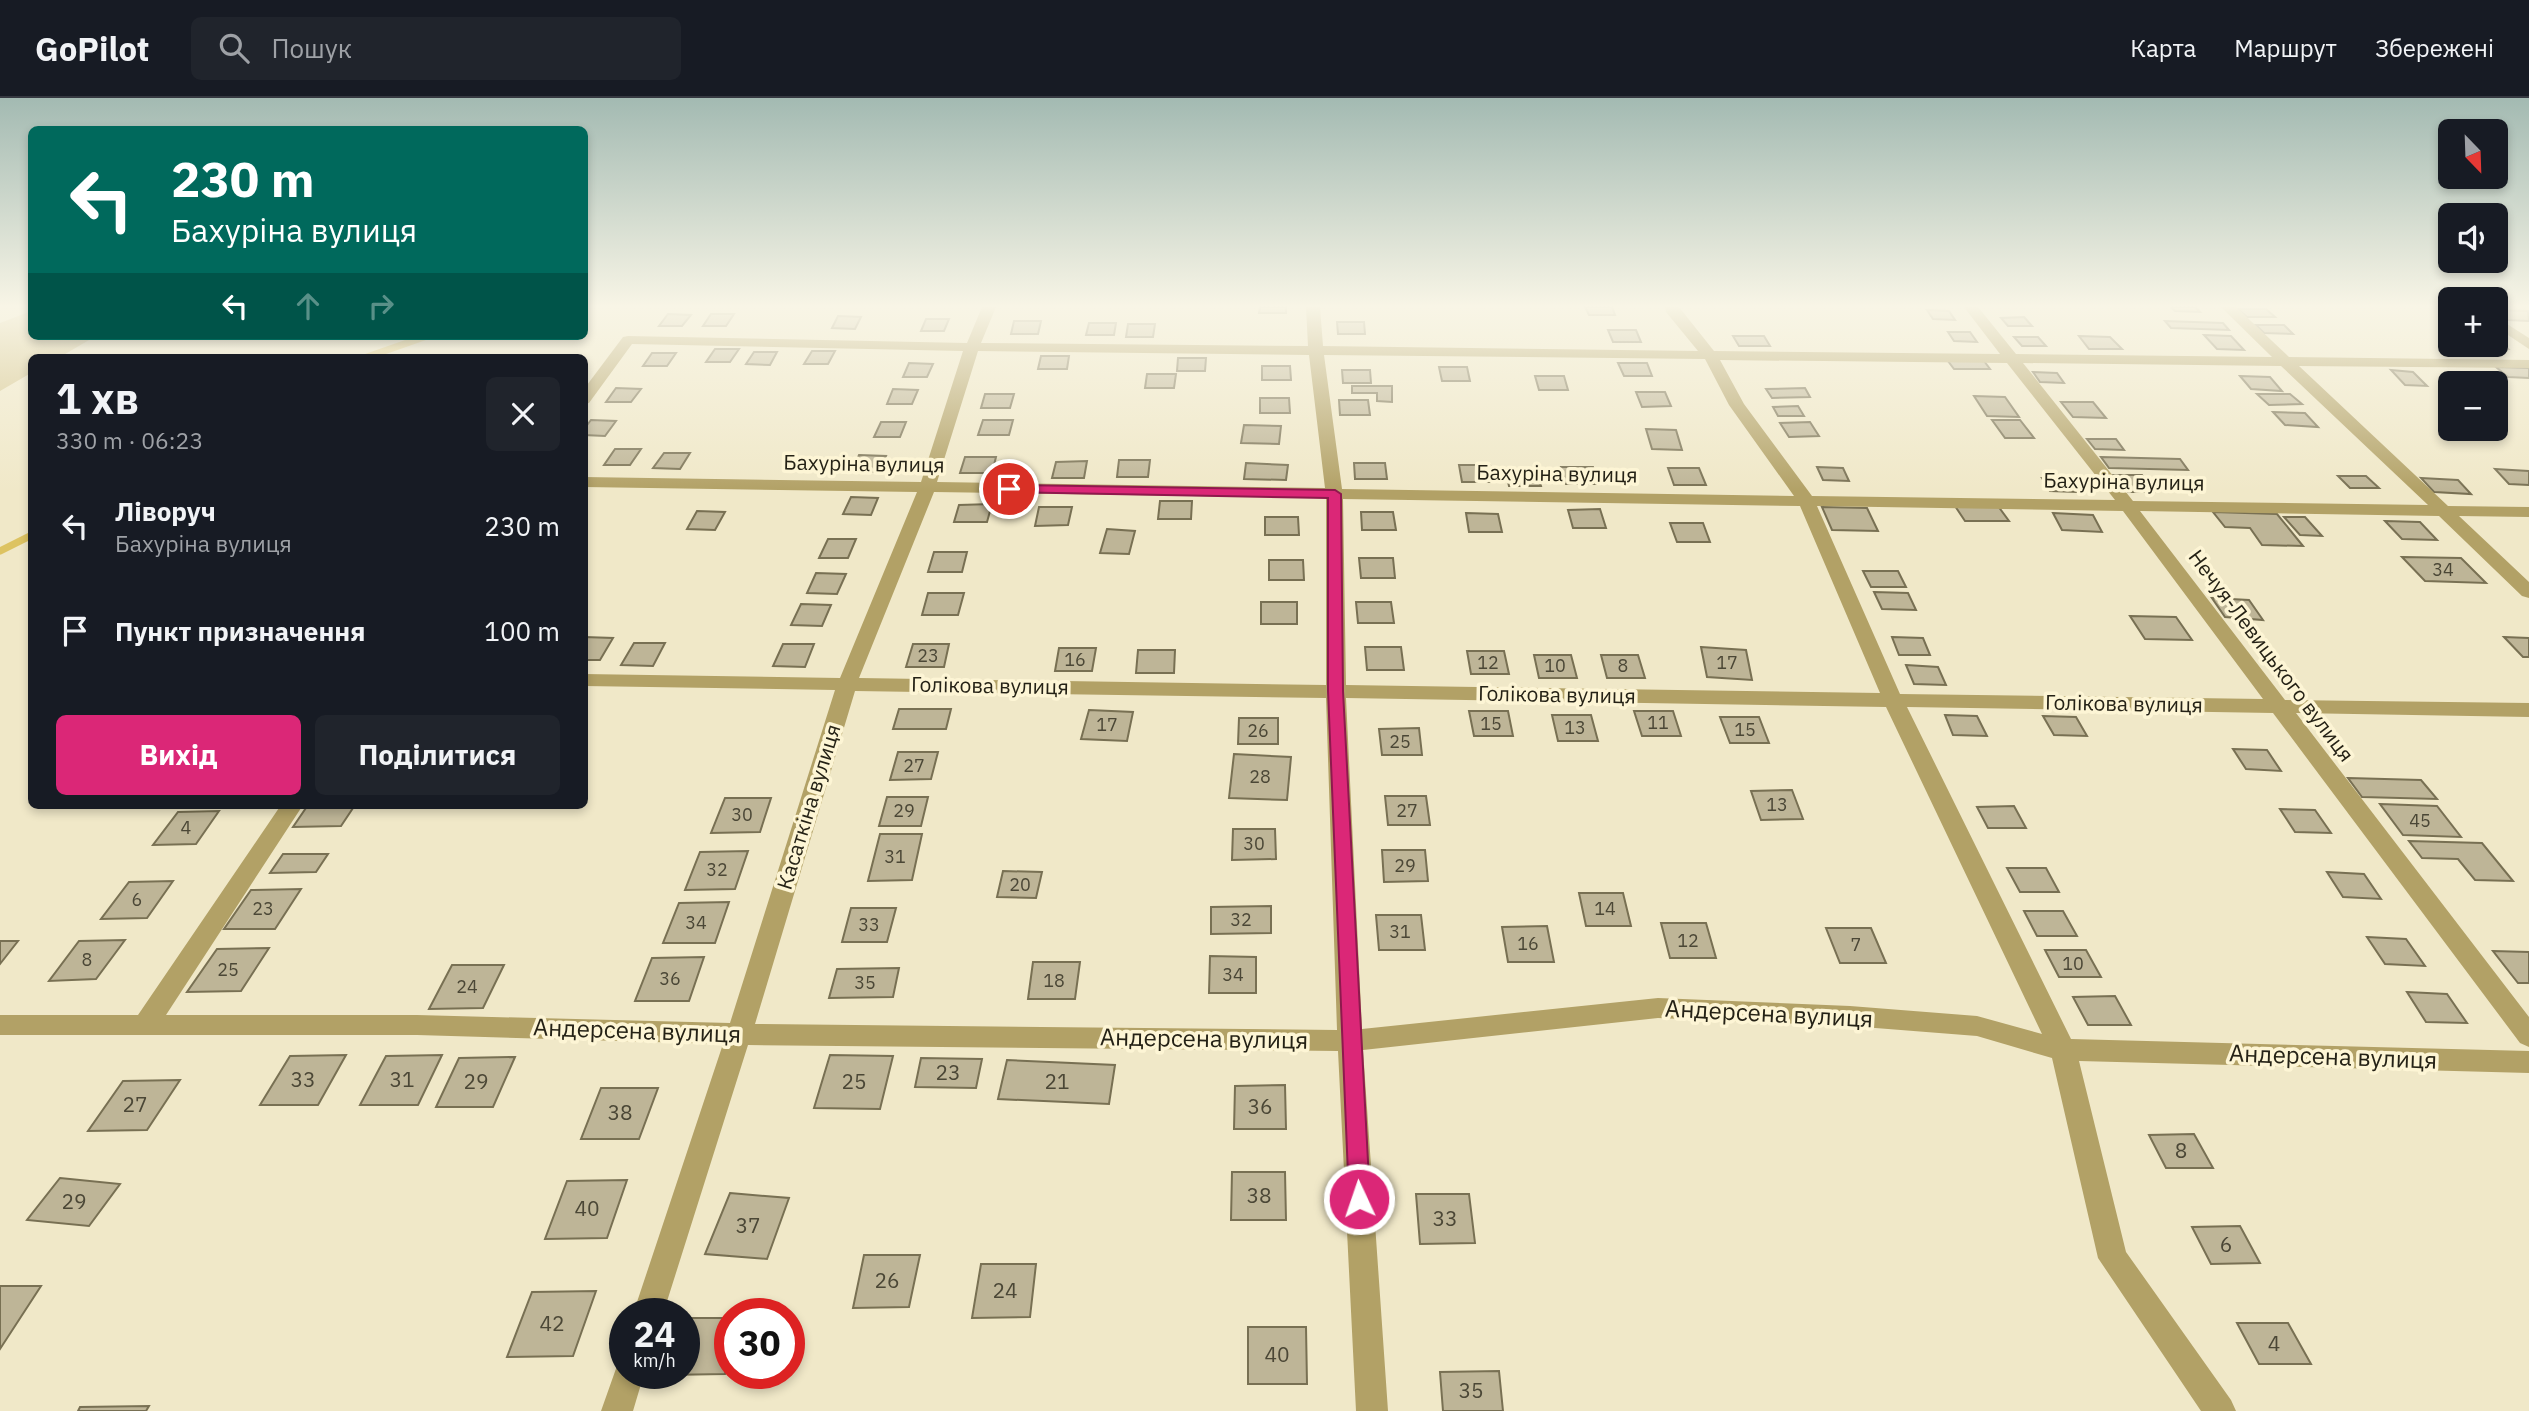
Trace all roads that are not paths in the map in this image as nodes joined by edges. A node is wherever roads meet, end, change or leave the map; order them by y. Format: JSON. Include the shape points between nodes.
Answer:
{"nodes":[{"id":1,"x":607,"y":368,"type":"edge"},
{"id":2,"x":965,"y":368,"type":"edge"},
{"id":3,"x":1318,"y":368,"type":"edge"},
{"id":4,"x":1718,"y":368,"type":"edge"},
{"id":5,"x":2021,"y":368,"type":"edge"},
{"id":6,"x":2295,"y":368,"type":"edge"},
{"id":7,"x":588,"y":395,"type":"edge"},
{"id":8,"x":588,"y":482,"type":"edge"},
{"id":9,"x":928,"y":488,"type":"junction"},
{"id":10,"x":1335,"y":494,"type":"junction"},
{"id":11,"x":1806,"y":500,"type":"junction"},
{"id":12,"x":2127,"y":505,"type":"junction"},
{"id":13,"x":2442,"y":510,"type":"junction"},
{"id":14,"x":2529,"y":512,"type":"edge"},
{"id":15,"x":2529,"y":592,"type":"edge"},
{"id":16,"x":588,"y":680,"type":"edge"},
{"id":17,"x":847,"y":684,"type":"junction"},
{"id":18,"x":1336,"y":691,"type":"junction"},
{"id":19,"x":1893,"y":700,"type":"junction"},
{"id":20,"x":2281,"y":706,"type":"junction"},
{"id":21,"x":2529,"y":710,"type":"edge"},
{"id":22,"x":289,"y":809,"type":"edge"},
{"id":23,"x":0,"y":1025,"type":"edge"},
{"id":24,"x":145,"y":1025,"type":"junction"},
{"id":25,"x":739,"y":1034,"type":"junction"},
{"id":26,"x":2529,"y":1037,"type":"edge"},
{"id":27,"x":1350,"y":1041,"type":"junction"},
{"id":28,"x":2063,"y":1050,"type":"junction"},
{"id":29,"x":2529,"y":1062,"type":"edge"},
{"id":30,"x":654,"y":1298,"type":"edge"},
{"id":31,"x":624,"y":1389,"type":"edge"},
{"id":32,"x":617,"y":1411,"type":"edge"},
{"id":33,"x":1371,"y":1411,"type":"edge"},
{"id":34,"x":2220,"y":1411,"type":"edge"}],
"edges":[{"from":1,"to":7,"type":"street"},
{"from":2,"to":9,"type":"street","name":"Касаткіна вулиця"},
{"from":3,"to":10,"type":"street"},
{"from":4,"to":11,"type":"street","via":[[1737,405]]},
{"from":5,"to":12,"type":"street","name":"Нечуя-Левицького вулиця"},
{"from":6,"to":13,"type":"street"},
{"from":8,"to":9,"type":"street","name":"Бахуріна вулиця"},
{"from":9,"to":10,"type":"street","name":"Бахуріна вулиця"},
{"from":9,"to":17,"type":"street","name":"Касаткіна вулиця"},
{"from":10,"to":11,"type":"street","name":"Бахуріна вулиця"},
{"from":10,"to":18,"type":"street"},
{"from":11,"to":12,"type":"street","name":"Бахуріна вулиця"},
{"from":11,"to":19,"type":"street"},
{"from":12,"to":13,"type":"street","name":"Бахуріна вулиця"},
{"from":12,"to":20,"type":"street","name":"Нечуя-Левицького вулиця"},
{"from":13,"to":14,"type":"street","name":"Бахуріна вулиця"},
{"from":13,"to":15,"type":"street"},
{"from":16,"to":17,"type":"street","name":"Голікова вулиця"},
{"from":17,"to":18,"type":"street","name":"Голікова вулиця"},
{"from":17,"to":25,"type":"street","name":"Касаткіна вулиця"},
{"from":18,"to":19,"type":"street","name":"Голікова вулиця"},
{"from":18,"to":27,"type":"street"},
{"from":19,"to":20,"type":"street","name":"Голікова вулиця"},
{"from":19,"to":28,"type":"street"},
{"from":20,"to":21,"type":"street","name":"Голікова вулиця"},
{"from":20,"to":26,"type":"street","name":"Нечуя-Левицького вулиця"},
{"from":22,"to":24,"type":"street"},
{"from":23,"to":24,"type":"street","name":"Андерсена вулиця"},
{"from":24,"to":25,"type":"street","name":"Андерсена вулиця","via":[[417,1025]]},
{"from":25,"to":27,"type":"street","name":"Андерсена вулиця"},
{"from":25,"to":30,"type":"street","name":"Касаткіна вулиця"},
{"from":27,"to":28,"type":"street","name":"Андерсена вулиця","via":[[1658,1008],[1977,1026]]},
{"from":27,"to":33,"type":"street"},
{"from":28,"to":29,"type":"street","name":"Андерсена вулиця"},
{"from":28,"to":34,"type":"street","via":[[2113,1258]]},
{"from":31,"to":32,"type":"street"}]}
